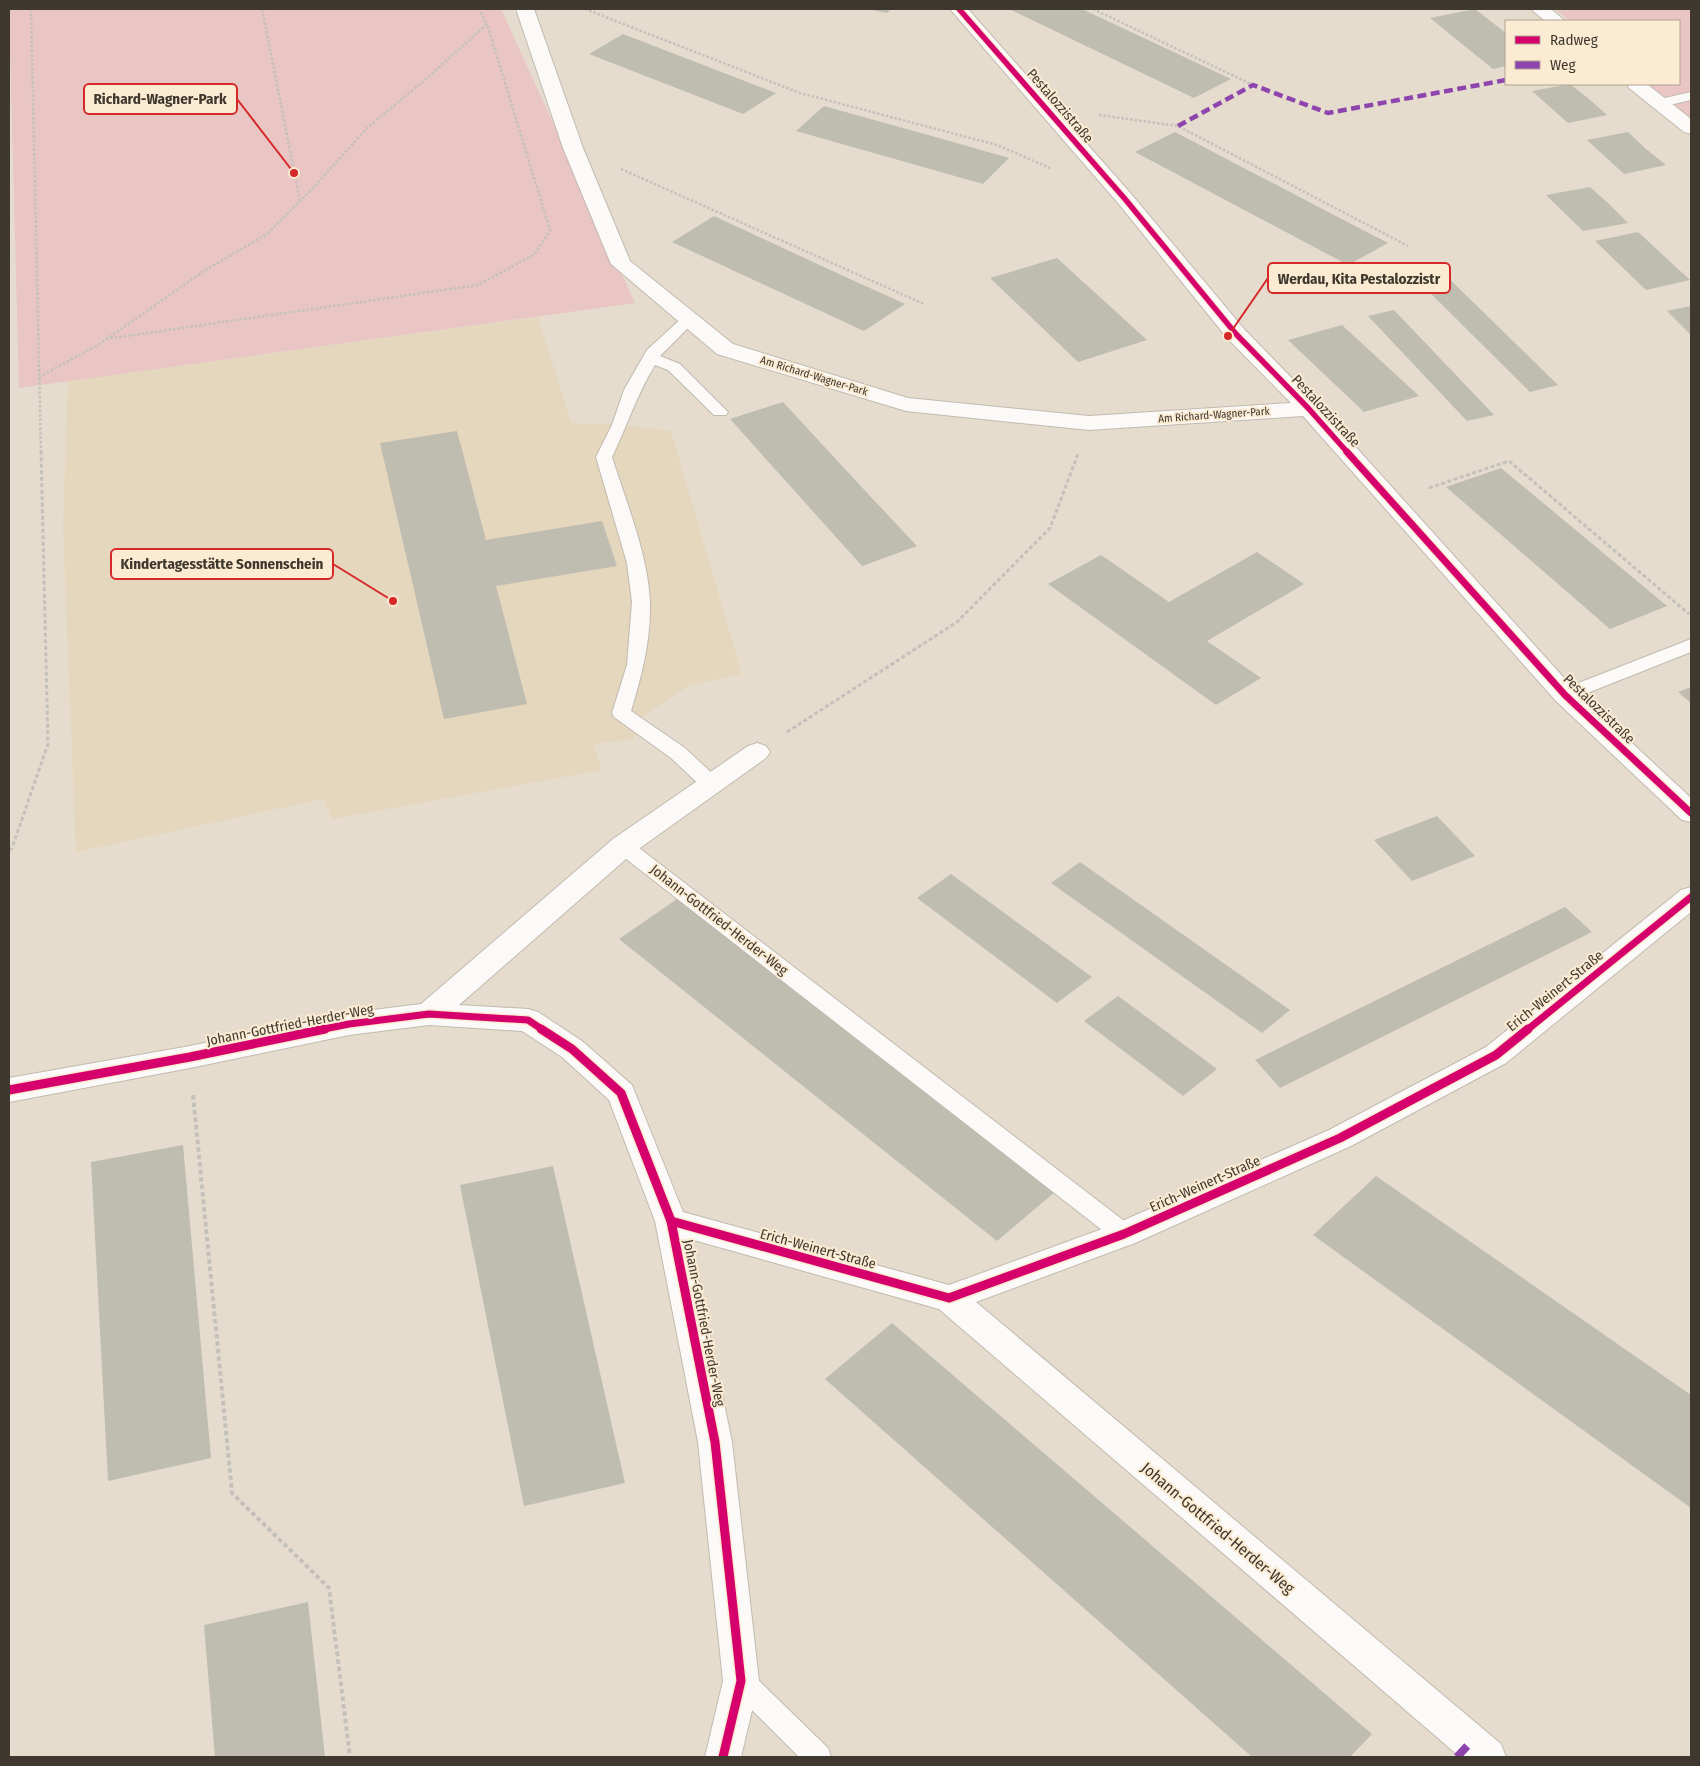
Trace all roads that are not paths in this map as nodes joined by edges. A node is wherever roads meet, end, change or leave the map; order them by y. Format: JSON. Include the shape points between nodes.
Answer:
{"nodes":[{"id":1,"x":524,"y":9,"type":"edge"},
{"id":2,"x":959,"y":9,"type":"edge"},
{"id":3,"x":1540,"y":9,"type":"edge"},
{"id":4,"x":1555,"y":20,"type":"edge"},
{"id":5,"x":1637,"y":85,"type":"edge"},
{"id":6,"x":1691,"y":96,"type":"edge"},
{"id":7,"x":1661,"y":103,"type":"junction"},
{"id":8,"x":1691,"y":128,"type":"edge"},
{"id":9,"x":689,"y":319,"type":"junction"},
{"id":10,"x":651,"y":358,"type":"junction"},
{"id":11,"x":1309,"y":409,"type":"junction"},
{"id":12,"x":720,"y":412,"type":"dead end"},
{"id":13,"x":1691,"y":645,"type":"edge"},
{"id":14,"x":1565,"y":695,"type":"junction"},
{"id":15,"x":757,"y":752,"type":"road end"},
{"id":16,"x":710,"y":784,"type":"junction"},
{"id":17,"x":1691,"y":813,"type":"edge"},
{"id":18,"x":623,"y":846,"type":"junction"},
{"id":19,"x":1691,"y":897,"type":"edge"},
{"id":20,"x":429,"y":1014,"type":"junction"},
{"id":21,"x":9,"y":1090,"type":"edge"},
{"id":22,"x":671,"y":1221,"type":"junction"},
{"id":23,"x":1124,"y":1234,"type":"junction"},
{"id":24,"x":949,"y":1298,"type":"junction"},
{"id":25,"x":741,"y":1681,"type":"junction"},
{"id":26,"x":723,"y":1757,"type":"edge"},
{"id":27,"x":818,"y":1757,"type":"edge"},
{"id":28,"x":1488,"y":1757,"type":"edge"}],
"edges":[{"from":1,"to":9,"type":"street","name":"Am Richard-Wagner-Park","via":[[573,148],[621,264]]},
{"from":2,"to":11,"type":"street","name":"Pestalozzistraße","via":[[1125,199],[1236,334]]},
{"from":3,"to":4,"type":"street"},
{"from":5,"to":7,"type":"street"},
{"from":6,"to":7,"type":"lane"},
{"from":7,"to":8,"type":"street"},
{"from":9,"to":10,"type":"lane","via":[[655,350]]},
{"from":9,"to":11,"type":"street","name":"Am Richard-Wagner-Park","via":[[725,349],[906,404],[1090,423]]},
{"from":10,"to":12,"type":"lane","via":[[674,367]]},
{"from":10,"to":16,"type":"lane","via":[[632,390],[604,457],[636,563],[641,602],[636,665],[620,713],[678,753]]},
{"from":11,"to":14,"type":"street","name":"Pestalozzistraße"},
{"from":13,"to":14,"type":"lane"},
{"from":14,"to":17,"type":"street","name":"Pestalozzistraße"},
{"from":15,"to":16,"type":"street"},
{"from":16,"to":18,"type":"street"},
{"from":18,"to":20,"type":"street"},
{"from":18,"to":23,"type":"lane","name":"Johann-Gottfried-Herder-Weg"},
{"from":19,"to":23,"type":"street","name":"Erich-Weinert-Straße","via":[[1496,1055],[1340,1138]]},
{"from":20,"to":21,"type":"street","name":"Johann-Gottfried-Herder-Weg","via":[[349,1024]]},
{"from":20,"to":22,"type":"street","name":"Johann-Gottfried-Herder-Weg","via":[[528,1020],[572,1049],[621,1093]]},
{"from":22,"to":24,"type":"street","name":"Erich-Weinert-Straße"},
{"from":22,"to":25,"type":"street","name":"Johann-Gottfried-Herder-Weg","via":[[715,1442]]},
{"from":23,"to":24,"type":"street","name":"Erich-Weinert-Straße"},
{"from":24,"to":28,"type":"street","name":"Johann-Gottfried-Herder-Weg"},
{"from":25,"to":26,"type":"street","name":"Johann-Gottfried-Herder-Weg"},
{"from":25,"to":27,"type":"lane"}]}
